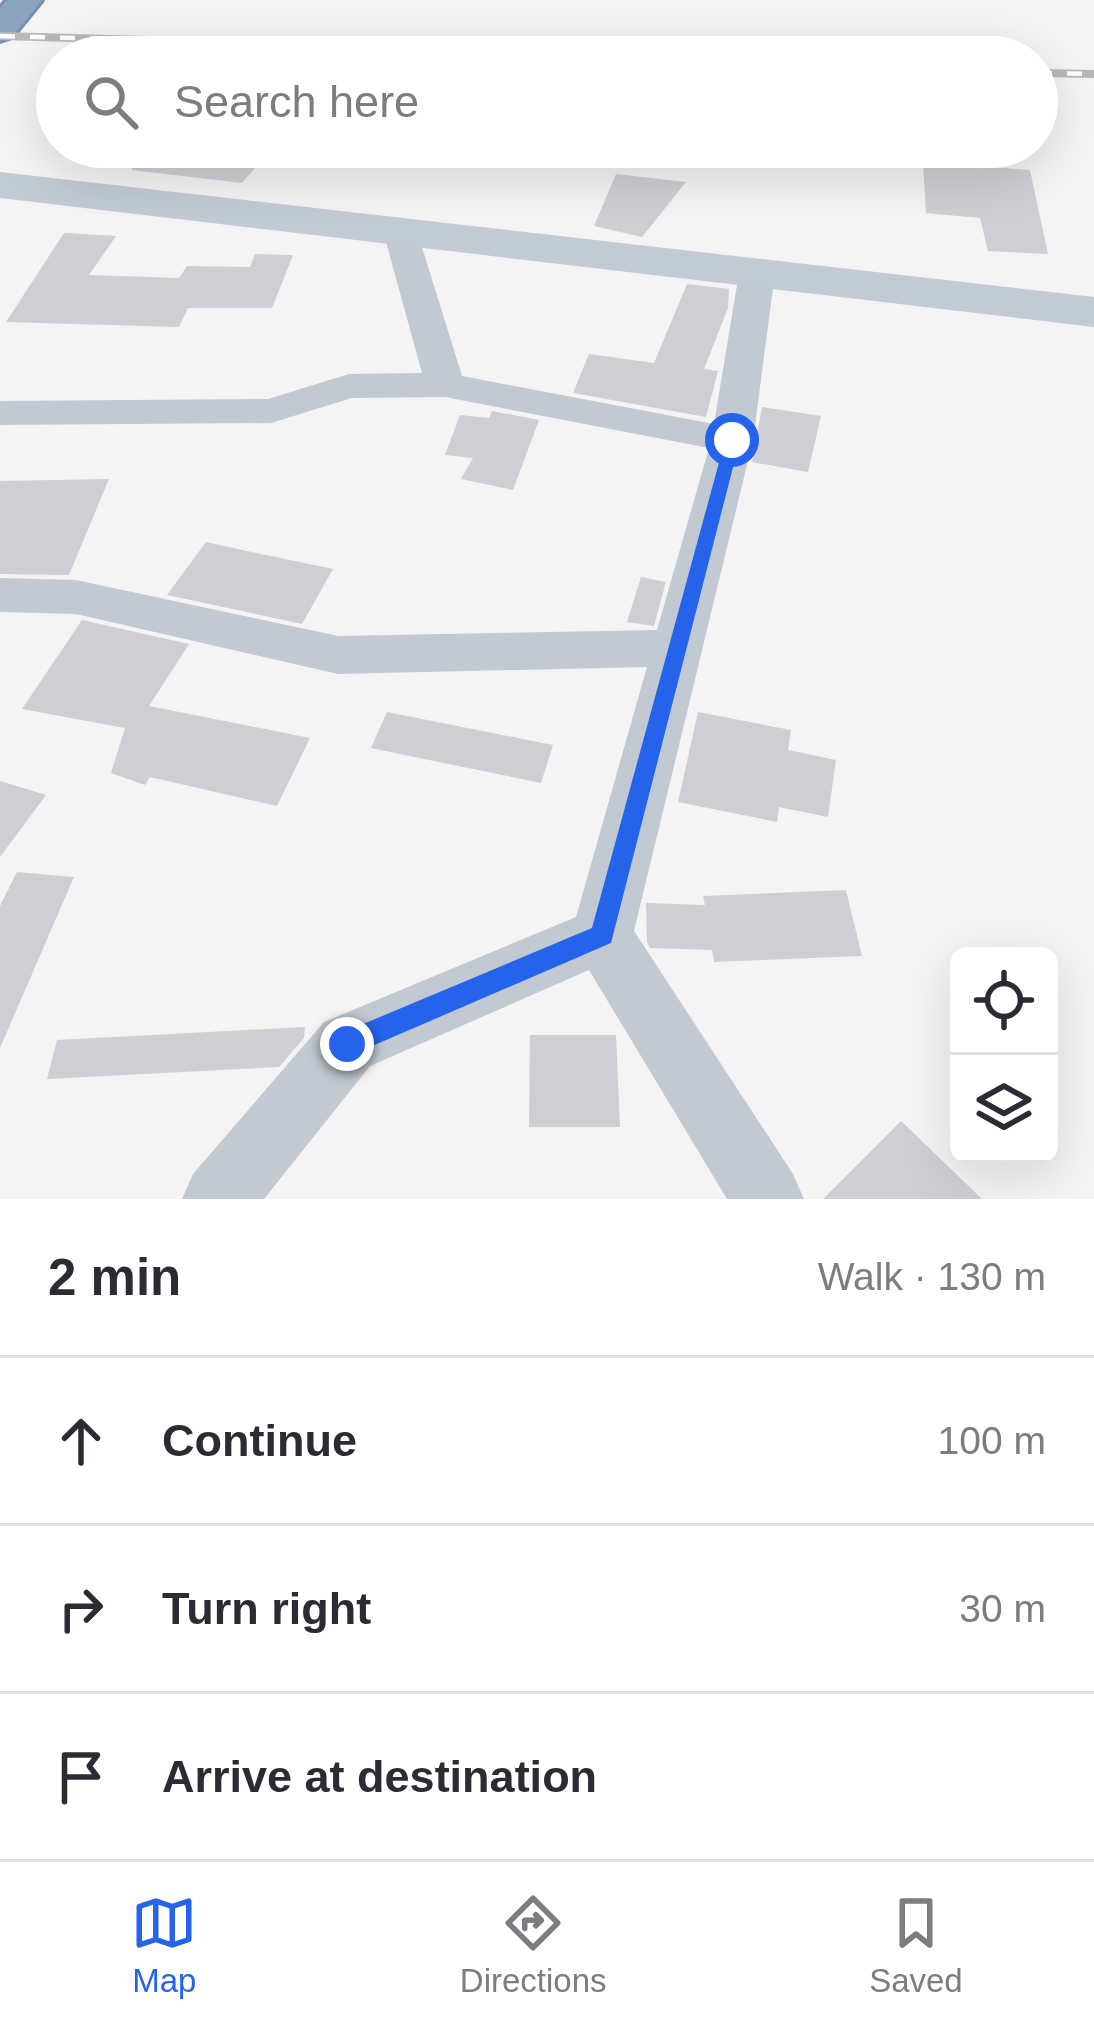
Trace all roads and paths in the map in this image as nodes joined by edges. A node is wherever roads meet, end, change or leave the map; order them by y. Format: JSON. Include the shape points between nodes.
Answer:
{"nodes":[{"id":1,"x":25,"y":0,"type":"edge"},
{"id":2,"x":0,"y":30,"type":"edge"},
{"id":3,"x":0,"y":185,"type":"edge"},
{"id":4,"x":400,"y":231,"type":"junction"},
{"id":5,"x":757,"y":273,"type":"junction"},
{"id":6,"x":1094,"y":312,"type":"edge"},
{"id":7,"x":445,"y":385,"type":"junction"},
{"id":8,"x":0,"y":413,"type":"edge"},
{"id":9,"x":732,"y":440,"type":"junction"},
{"id":10,"x":0,"y":596,"type":"edge"},
{"id":11,"x":678,"y":648,"type":"junction"},
{"id":12,"x":602,"y":935,"type":"junction"},
{"id":13,"x":218,"y":1199,"type":"edge"},
{"id":14,"x":768,"y":1199,"type":"edge"}],
"edges":[{"from":1,"to":2,"type":"highway"},
{"from":3,"to":4,"type":"main road"},
{"from":4,"to":5,"type":"main road"},
{"from":4,"to":7,"type":"street"},
{"from":5,"to":6,"type":"main road"},
{"from":5,"to":9,"type":"street"},
{"from":7,"to":8,"type":"street","via":[[350,386],[271,411]]},
{"from":7,"to":9,"type":"street"},
{"from":9,"to":11,"type":"street"},
{"from":10,"to":11,"type":"street","via":[[76,597],[338,656]]},
{"from":11,"to":12,"type":"street"},
{"from":12,"to":13,"type":"street","via":[[347,1044]]},
{"from":12,"to":14,"type":"street"}]}
